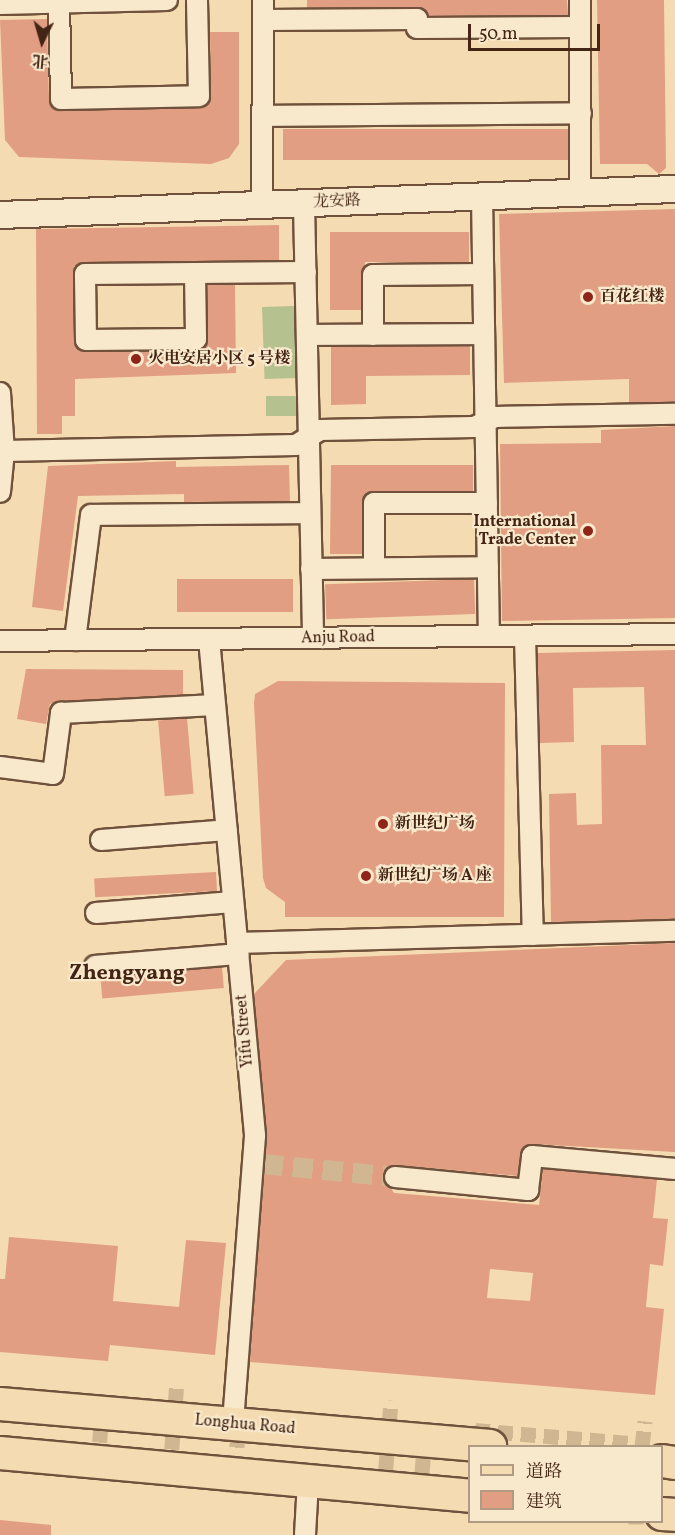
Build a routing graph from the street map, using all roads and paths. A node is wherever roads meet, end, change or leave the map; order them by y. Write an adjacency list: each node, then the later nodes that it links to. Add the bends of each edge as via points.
1 (167, 0): 5 (street)
2 (197, 0): 5 (street, via 199,96 62,99)
3 (263, 0): 7 (street)
4 (580, 0): 9 (street)
5 (60, 2): 6 (street)
6 (0, 4)
7 (263, 20): 8 (street, via 417,20 417,28); 10 (street)
8 (577, 27)
9 (580, 113): 10 (street); 12 (street)
10 (263, 116): 15 (street)
11 (675, 189): 12 (street, 龙安路)
12 (580, 193): 13 (street, 龙安路)
13 (482, 196): 14 (street, 龙安路); 19 (street)
14 (304, 204): 15 (street, 龙安路); 17 (street)
15 (262, 205): 16 (street, 龙安路)
16 (0, 215)
17 (306, 272): 18 (street); 21 (street)
18 (195, 273): 18 (street, via 85,274 86,340 196,339)
19 (483, 274): 20 (street); 22 (street, via 373,275)
20 (484, 334): 22 (street); 25 (street)
21 (307, 335): 22 (street); 26 (street)
22 (373, 335)
23 (0, 393): 27 (street)
24 (675, 414): 25 (street)
25 (486, 421): 26 (street, via 474,427 320,430); 29 (street)
26 (309, 437): 27 (street, via 296,445); 30 (street)
27 (4, 452): 28 (street)
28 (0, 487)
29 (487, 503): 31 (street); 32 (street, via 374,503)
30 (310, 513): 33 (street); 39 (street, via 91,515)
31 (488, 567): 32 (street); 35 (street)
32 (374, 568): 33 (street)
33 (311, 569): 37 (street)
34 (675, 634): 36 (street, Anju Road)
35 (489, 636): 36 (street, Anju Road); 37 (street, Anju Road)
36 (525, 636): 48 (street)
37 (312, 638): 38 (street, Anju Road)
38 (209, 639): 39 (street, Anju Road); 41 (street, Yifu Street)
39 (75, 640): 40 (street, Anju Road)
40 (0, 641)
41 (215, 705): 42 (street, via 61,713 53,774); 43 (street, Yifu Street)
42 (0, 767)
43 (227, 830): 44 (street); 45 (street, Yifu Street)
44 (101, 840)
45 (234, 902): 46 (street); 49 (street, Yifu Street)
46 (96, 913)
47 (675, 931): 48 (street)
48 (533, 935): 49 (street)
49 (238, 949): 50 (street); 54 (street, Yifu Street, via 258,1163)
50 (95, 966)
51 (675, 1169): 52 (street, via 531,1156 528,1190)
52 (395, 1177)
53 (0, 1404): 54 (main road, Longhua Road)
54 (233, 1424): 55 (main road, Longhua Road)
55 (478, 1445)
56 (0, 1453): 57 (main road)
57 (309, 1481): 58 (main road); 59 (street)
58 (468, 1496)
59 (305, 1535)

